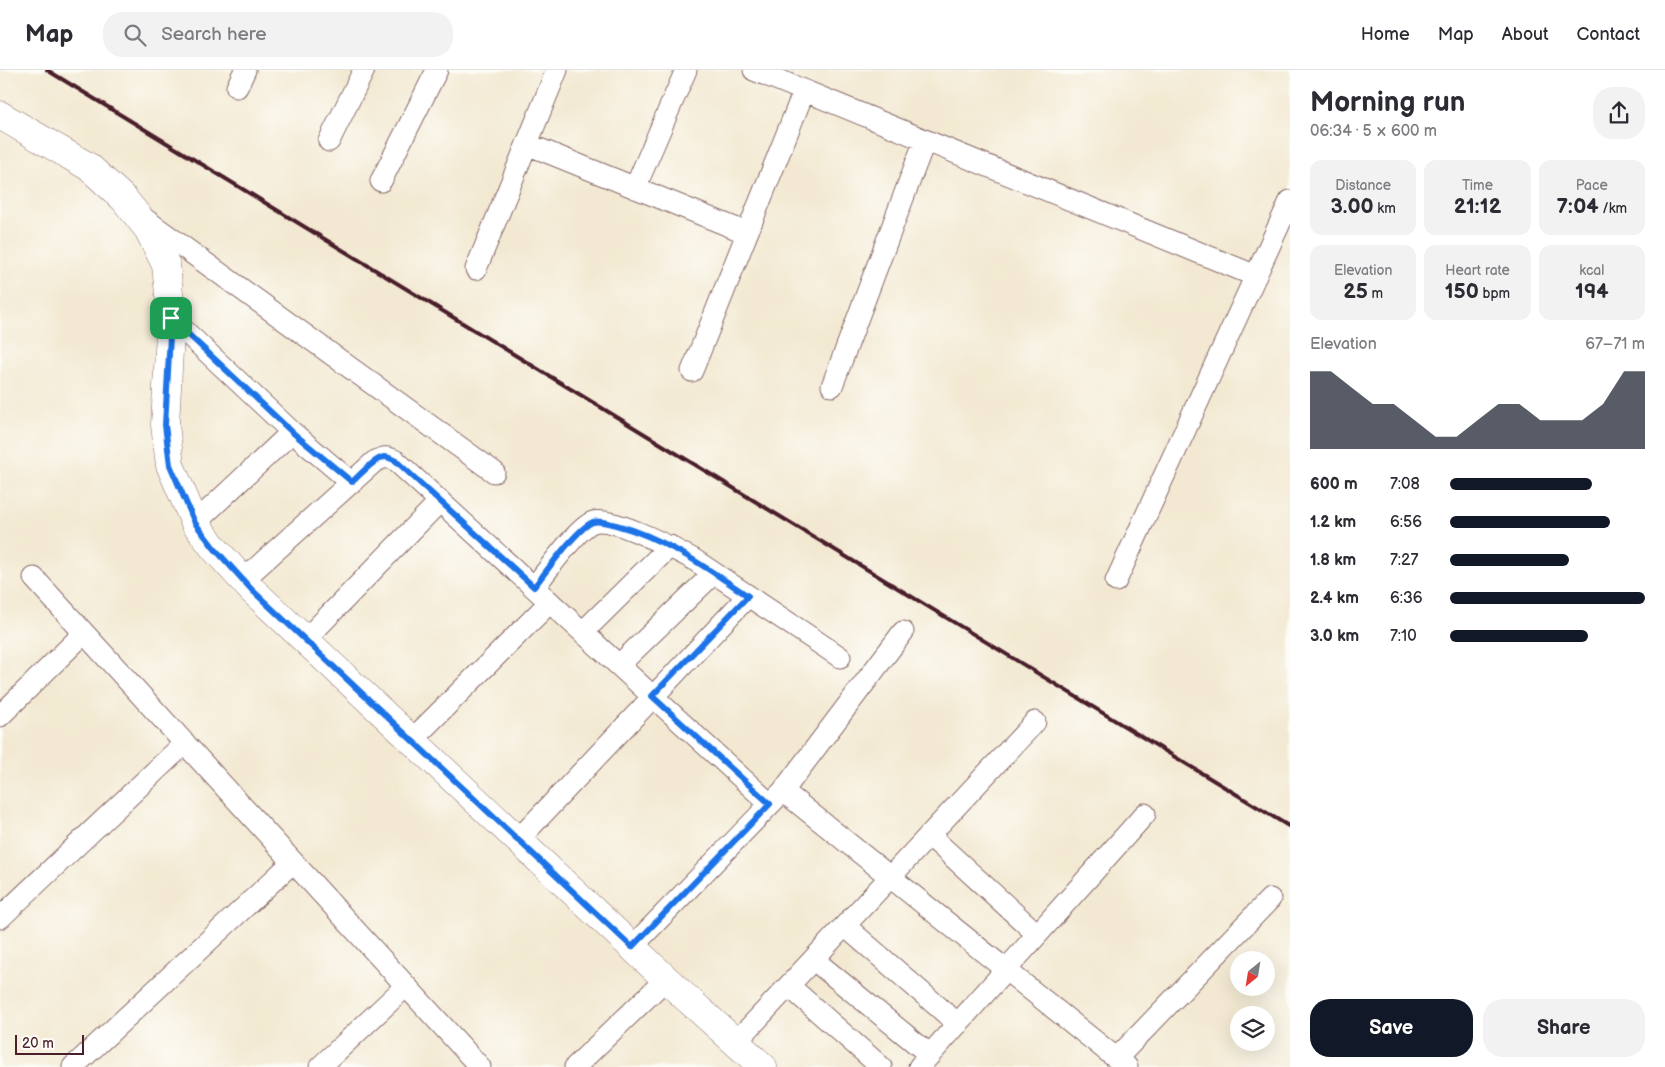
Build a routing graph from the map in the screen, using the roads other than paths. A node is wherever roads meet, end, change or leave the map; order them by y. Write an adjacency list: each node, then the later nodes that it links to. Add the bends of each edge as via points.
1 (364, 70): 9 (street)
2 (437, 70): 11 (street)
3 (557, 70): 10 (street)
4 (686, 70): 12 (street)
5 (754, 70): 6 (street)
6 (804, 91): 8 (street); 15 (street)
7 (0, 115): 14 (main road, via 89,166)
8 (925, 140): 17 (street); 20 (street)
9 (329, 141)
10 (527, 144): 12 (street); 16 (street)
11 (381, 182)
12 (635, 188): 15 (street)
13 (1290, 201): 17 (street)
14 (134, 211): 18 (main road, via 148,229 166,265); 22 (street)
15 (746, 233): 19 (street)
16 (476, 270)
17 (1256, 276): 30 (street)
18 (171, 318): 21 (street); 25 (main road, via 165,425 170,465)
19 (692, 371)
20 (832, 386)
21 (292, 432): 23 (street); 25 (street)
22 (494, 472)
23 (352, 482): 24 (street, via 374,462 389,457); 29 (street)
24 (440, 501): 31 (street); 37 (street)
25 (195, 523): 29 (main road)
26 (670, 546): 27 (street); 31 (street, via 628,528 593,522 579,532); 34 (street)
27 (714, 573): 32 (street); 39 (street)
28 (34, 578): 36 (street)
29 (243, 580): 37 (main road)
30 (1116, 581)
31 (534, 587): 33 (street)
32 (748, 596): 38 (street); 40 (street)
33 (550, 602): 34 (street); 43 (street)
34 (583, 632): 39 (street)
35 (903, 632): 45 (street)
36 (84, 633): 41 (street); 44 (street)
37 (305, 640): 43 (main road)
38 (840, 656)
39 (619, 665): 40 (street)
40 (652, 696): 45 (street); 48 (street)
41 (0, 716)
42 (1035, 722): 47 (street)
43 (412, 740): 48 (main road)
44 (185, 743): 49 (street); 52 (street)
45 (776, 798): 50 (street); 55 (street)
46 (1145, 814): 54 (street)
47 (929, 835): 50 (street); 54 (street)
48 (518, 840): 55 (main road)
49 (292, 862): 59 (street); 65 (street)
50 (889, 877): 53 (street); 57 (street)
51 (1270, 899): 64 (street)
52 (0, 918)
53 (845, 926): 56 (street); 61 (street)
54 (1038, 934): 57 (street)
55 (632, 947): 58 (main road)
56 (814, 960): 60 (street); 63 (street)
57 (1006, 970): 61 (street); 64 (street)
58 (666, 979): 62 (main road); 68 (street)
59 (406, 986): 66 (street); 67 (street)
60 (789, 986): 62 (street); 70 (street)
61 (958, 1024): 63 (street)
62 (736, 1042): 69 (main road)
63 (924, 1061)
64 (1122, 1062)
65 (73, 1067)
66 (320, 1067)
67 (480, 1067)
68 (575, 1067)
69 (763, 1067)
70 (881, 1067)

